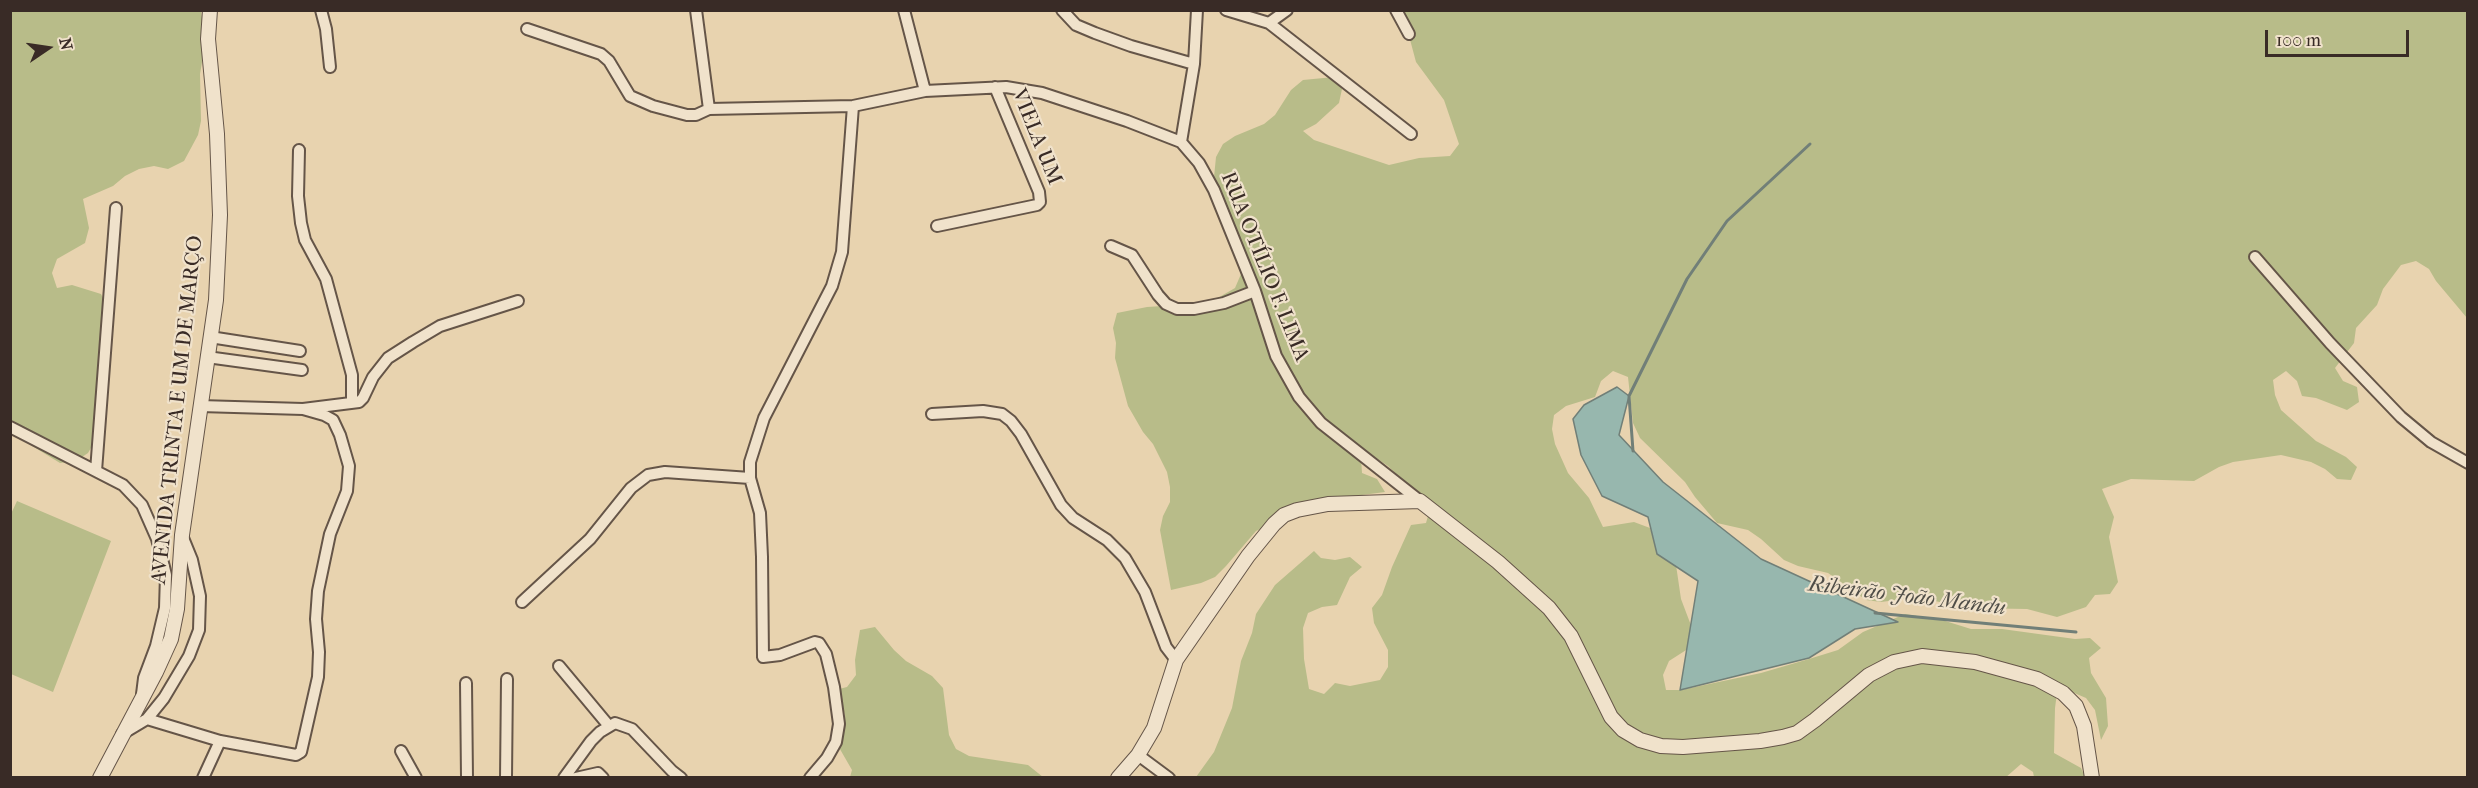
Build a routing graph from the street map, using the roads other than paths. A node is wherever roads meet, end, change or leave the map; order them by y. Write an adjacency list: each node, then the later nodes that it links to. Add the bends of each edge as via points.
1 (210, 10): 28 (street, AVENIDA TRINTA E UM DE MARÇO, via 208,39 220,214)
2 (321, 10): 14 (street)
3 (696, 10): 18 (street)
4 (904, 10): 16 (street)
5 (1062, 10): 13 (street, via 1076,25 1095,33)
6 (1197, 10): 13 (street)
7 (1226, 10): 10 (street)
8 (1287, 10): 10 (street)
9 (1396, 10): 12 (street)
10 (1269, 22): 19 (street)
11 (527, 29): 18 (street, via 601,54 633,98 687,115)
12 (1409, 34)
13 (1194, 64): 20 (street)
14 (330, 68)
15 (994, 87): 16 (street); 20 (street, via 1042,93); 23 (street, VIELA UM, via 1035,181 1040,202)
16 (925, 91): 17 (street)
17 (853, 106): 18 (street); 39 (street, via 842,252 832,286 764,418 750,462)
18 (709, 109)
19 (1411, 134)
20 (1181, 142): 26 (street, RUA OTÍLIO F. LIMA, via 1214,190)
21 (299, 150): 32 (street, via 301,223 326,279 351,375)
22 (116, 208): 38 (street)
23 (937, 226)
24 (1111, 246): 26 (street, via 1132,255 1158,295 1177,309 1224,303)
25 (2255, 257): 37 (street, via 2401,417 2431,442)
26 (1255, 291): 40 (street, RUA OTÍLIO F. LIMA, via 1276,356 1299,397 1321,423)
27 (518, 300): 32 (street, via 440,326 413,342 388,358 363,398)
28 (210, 337): 29 (street); 30 (street, AVENIDA TRINTA E UM DE MARÇO)
29 (300, 351)
30 (207, 357): 31 (street); 33 (street, AVENIDA TRINTA E UM DE MARÇO)
31 (302, 370)
32 (352, 403): 34 (street)
33 (200, 406): 34 (street); 41 (street, AVENIDA TRINTA E UM DE MARÇO)
34 (303, 409): 51 (street, via 333,420 349,472 347,492 330,534 318,591 318,677 303,745 296,755)
35 (932, 414): 43 (street, via 983,411 1002,414 1011,421 1061,505 1125,558 1145,592 1166,647)
36 (10, 427): 38 (street, AVENIDA TRINTA E UM DE MARÇO)
37 (2468, 463)
38 (96, 471): 47 (street, AVENIDA TRINTA E UM DE MARÇO, via 123,485 142,505 157,538 166,575 165,608)
39 (750, 478): 42 (street, via 665,472 648,475 631,488 590,539); 63 (street, via 759,513 763,657 819,643 826,654 834,687 839,724 836,742)
40 (1420, 501): 43 (street, via 1328,504 1284,515 1248,556); 66 (street, via 1549,608 1571,636 1611,717 1640,740 1683,747 1784,737 1815,720 1869,675 1894,662 1922,656 1975,662 2037,679 2063,693 2076,706 2084,726)
41 (182, 535): 47 (street, AVENIDA TRINTA E UM DE MARÇO, via 171,639); 48 (street, via 200,596 199,630 189,656)
42 (522, 602)
43 (1176, 660): 53 (street, via 1155,728)
44 (559, 666): 49 (street)
45 (507, 679): 58 (street)
46 (466, 683): 57 (street)
47 (141, 699): 50 (street, AVENIDA TRINTA E UM DE MARÇO)
48 (147, 719): 50 (street); 51 (street)
49 (609, 726): 59 (street, via 591,741); 62 (street, via 621,724 632,729)
50 (122, 735): 54 (street, AVENIDA TRINTA E UM DE MARÇO)
51 (220, 741): 55 (street)
52 (400, 751): 56 (street)
53 (1138, 755): 64 (street); 65 (street)
54 (100, 777)
55 (203, 777)
56 (416, 777)
57 (467, 777)
58 (506, 777)
59 (564, 777)
60 (576, 777): 61 (street, via 598,773)
61 (603, 777)
62 (681, 777)
63 (810, 777)
64 (1118, 777)
65 (1169, 777)
66 (2092, 777)

